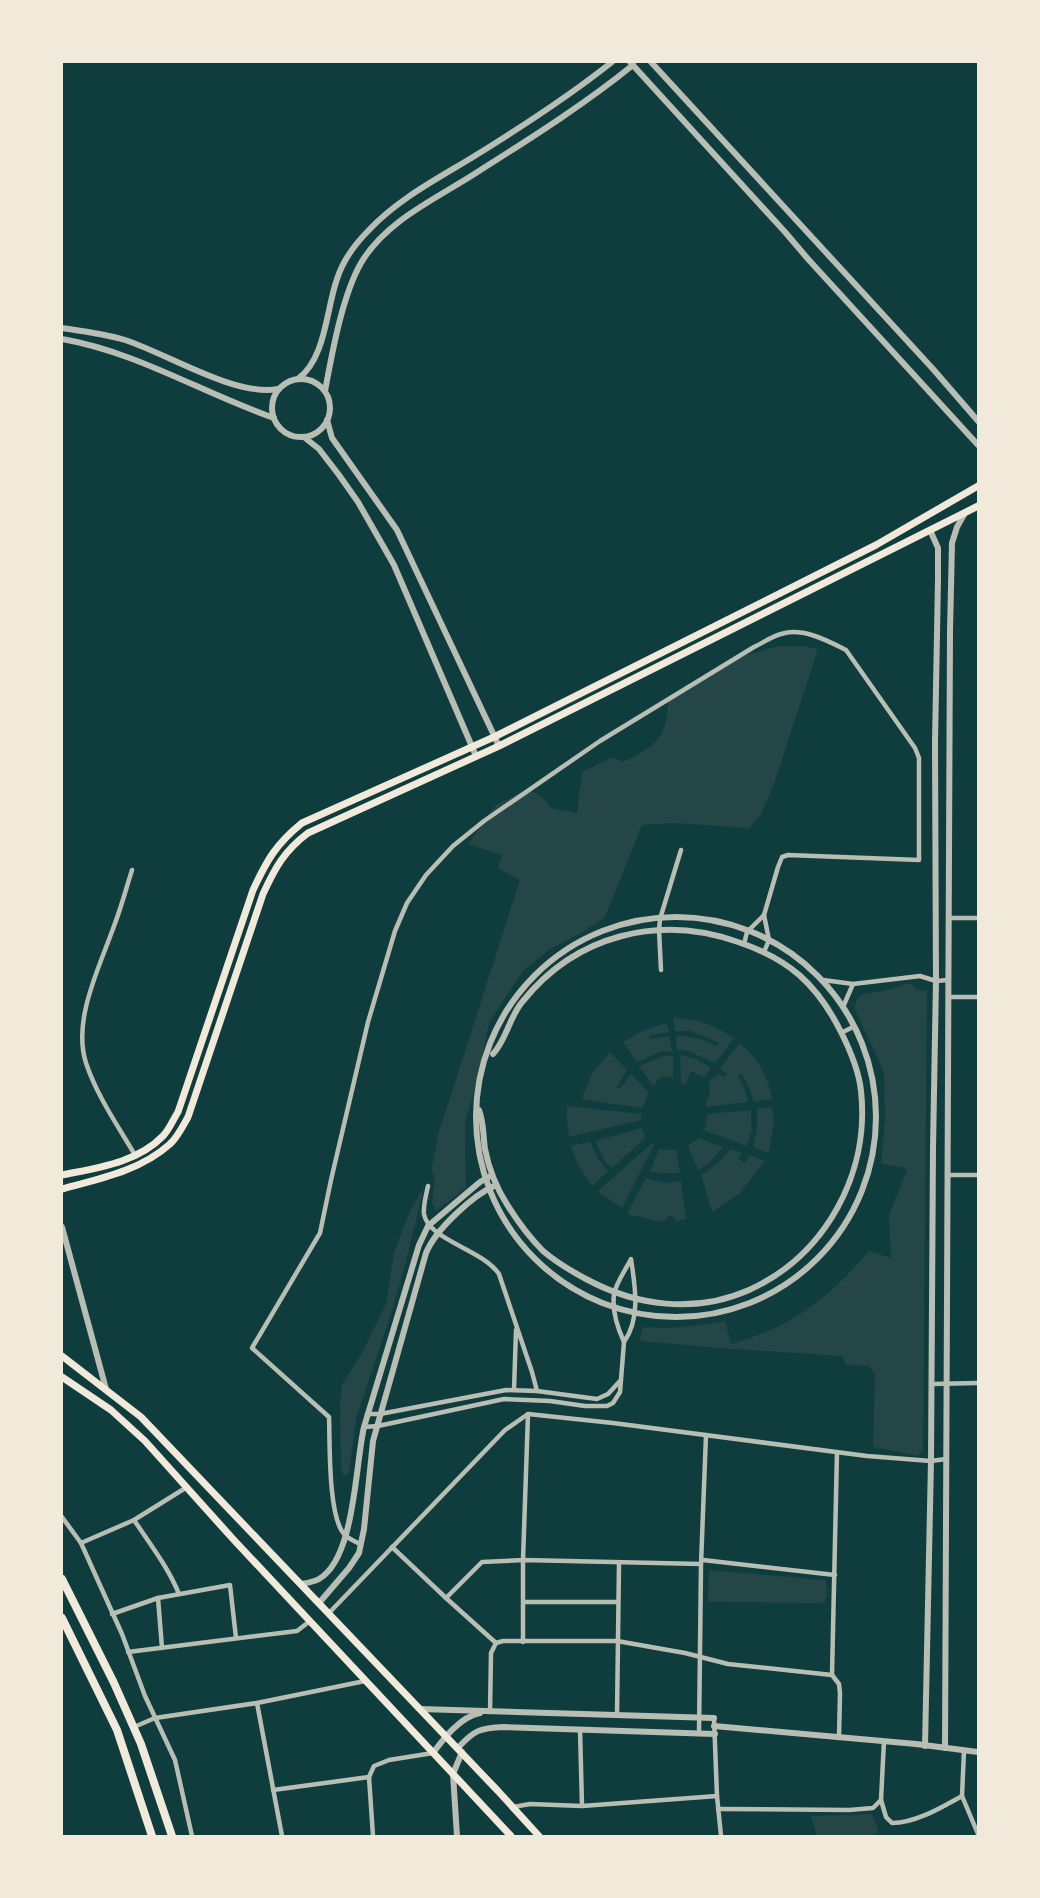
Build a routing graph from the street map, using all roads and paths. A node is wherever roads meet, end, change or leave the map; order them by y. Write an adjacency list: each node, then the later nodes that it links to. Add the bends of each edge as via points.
1 (612, 62): 6 (street, via 524,124 412,194 370,228 342,266 316,357)
2 (651, 62): 11 (street)
3 (632, 63): 8 (street, via 559,119 422,206 379,239 352,282); 13 (street)
4 (62, 328): 7 (street, via 124,340 252,390)
5 (62, 339): 9 (street, via 129,357)
6 (298, 379): 7 (street); 8 (street, via 313,381)
7 (278, 390): 9 (street, via 272,403)
8 (325, 391): 10 (street, via 330,405)
9 (273, 418): 12 (street, via 289,434)
10 (327, 420): 12 (street, via 318,432); 18 (street, via 332,438 397,530)
11 (978, 421)
12 (304, 437): 20 (street, via 319,449 358,502 394,565)
13 (978, 445)
14 (978, 486): 18 (main road, via 876,545)
15 (978, 507): 16 (main road)
16 (965, 513): 17 (main road); 25 (street, via 952,543)
17 (930, 530): 19 (main road); 36 (street, via 938,548)
18 (494, 737): 19 (street); 20 (main road)
19 (499, 746): 21 (main road)
20 (472, 747): 21 (street); 45 (main road, via 303,823 285,837 267,860 253,890 178,1112 164,1136)
21 (476, 756): 53 (main road, via 308,833 293,844 276,866 263,894 188,1117 172,1143 145,1163)
22 (681, 850): 27 (street)
23 (132, 870): 45 (street, via 83,1019 83,1045 96,1087)
24 (764, 915): 29 (street); 30 (street); 85 (street, via 782,857 919,860 919,758 915,748 846,650 808,634 780,634 754,647 600,741 484,820 453,846 407,903 371,1011 320,1233 252,1348 329,1417 334,1506)
25 (949, 918): 26 (street); 35 (street)
26 (978, 918)
27 (660, 919): 28 (street); 29 (street, via 697,920); 43 (street, via 602,933 552,959 525,984 509,1006 495,1037)
28 (659, 930): 31 (street, via 690,930); 33 (street); 43 (street, via 596,945 546,976 520,1004 501,1046)
29 (747, 932): 30 (street); 31 (street)
30 (769, 940): 32 (street); 34 (street)
31 (744, 944): 32 (street)
32 (764, 952): 42 (street, via 808,982)
33 (661, 970)
34 (823, 980): 37 (street); 40 (street)
35 (948, 980): 36 (street); 38 (street)
36 (936, 981): 37 (street, via 920,976); 68 (street)
37 (853, 984): 40 (street)
38 (948, 997): 39 (street); 48 (street)
39 (978, 997)
40 (843, 1006): 41 (street)
41 (853, 1027): 42 (street); 61 (street, via 871,1080 875,1130 865,1179 844,1225 830,1244 793,1280 748,1304 685,1316)
42 (841, 1033): 59 (street, via 859,1080 861,1138 850,1185 822,1230 792,1262 749,1290 724,1299 686,1304)
43 (492, 1055): 44 (street)
44 (479, 1110): 47 (street); 50 (street, via 472,1133)
45 (135, 1155): 46 (main road)
46 (62, 1175)
47 (492, 1175): 50 (street); 51 (street)
48 (947, 1175): 49 (street); 69 (street)
49 (978, 1175)
50 (480, 1182): 54 (street); 55 (street)
51 (496, 1185): 54 (street); 58 (street, via 517,1219 545,1252 571,1271)
52 (428, 1186): 55 (street, via 424,1214)
53 (62, 1189)
54 (485, 1190): 57 (street); 60 (street, via 508,1228 534,1258 562,1279)
55 (428, 1226): 57 (street); 73 (street)
56 (62, 1227): 70 (street)
57 (438, 1234): 62 (street, via 478,1254 494,1267); 74 (street, via 426,1253)
58 (614, 1292): 59 (street); 59 (street, via 631,1259); 60 (street)
59 (636, 1299): 61 (street)
60 (614, 1306): 61 (street); 63 (street)
61 (634, 1312): 63 (street)
62 (516, 1328): 71 (street); 72 (street)
63 (624, 1342): 66 (street)
64 (62, 1356): 70 (main road)
65 (62, 1377): 82 (main road, via 111,1410)
66 (620, 1381): 72 (street, via 597,1399); 76 (street, via 618,1396 607,1406 504,1399)
67 (978, 1383): 69 (street)
68 (931, 1384): 69 (street); 81 (street)
69 (946, 1384): 80 (street)
70 (106, 1389): 94 (main road, via 141,1417)
71 (514, 1390): 72 (street); 74 (street)
72 (537, 1391)
73 (367, 1414): 74 (street); 77 (street)
74 (380, 1414): 76 (street)
75 (528, 1414): 78 (street); 88 (street, via 505,1430); 89 (street)
76 (378, 1426): 77 (street); 87 (street)
77 (364, 1427): 85 (street)
78 (706, 1435): 79 (street); 90 (street)
79 (837, 1452): 81 (street); 92 (street)
80 (946, 1459): 81 (street); 130 (street)
81 (931, 1461): 129 (street)
82 (187, 1487): 84 (street); 104 (main road)
83 (62, 1517): 86 (street)
84 (134, 1520): 86 (street); 95 (street)
85 (346, 1536): 87 (street); 94 (street, via 336,1563 318,1580)
86 (81, 1543): 102 (street)
87 (360, 1544): 100 (street, via 349,1568)
88 (392, 1547): 97 (street); 101 (street)
89 (523, 1560): 91 (street); 97 (street, via 482,1562); 98 (street)
90 (702, 1562): 91 (street); 92 (street); 111 (street)
91 (619, 1563): 99 (street)
92 (836, 1575): 112 (street)
93 (62, 1580): 122 (highway)
94 (301, 1584): 100 (main road)
95 (179, 1594): 96 (street); 105 (street, via 230,1585)
96 (158, 1598): 102 (street); 109 (street)
97 (446, 1598): 108 (street)
98 (523, 1602): 99 (street); 107 (street)
99 (617, 1602): 106 (street)
100 (319, 1603): 101 (main road)
101 (329, 1613): 115 (main road)
102 (112, 1614): 110 (street)
103 (62, 1618): 145 (highway, via 117,1730)
104 (310, 1621): 105 (street, via 297,1631); 113 (main road)
105 (236, 1638): 109 (street)
106 (617, 1641): 107 (street); 111 (street); 117 (street)
107 (523, 1642): 108 (street)
108 (496, 1643): 116 (street, via 491,1653)
109 (162, 1648): 110 (street)
110 (128, 1652): 118 (street)
111 (701, 1657): 112 (street, via 728,1664); 119 (street)
112 (832, 1675): 127 (street, via 840,1693)
113 (365, 1680): 114 (street); 134 (main road)
114 (257, 1703): 118 (street); 137 (street)
115 (420, 1709): 116 (street); 126 (main road)
116 (490, 1712): 117 (street); 126 (street, via 473,1714)
117 (617, 1715): 119 (street)
118 (155, 1718): 122 (street); 147 (street, via 175,1760)
119 (700, 1718): 120 (street); 124 (street)
120 (714, 1718): 121 (street)
121 (714, 1726): 125 (street); 127 (street)
122 (134, 1727): 146 (highway)
123 (580, 1729): 124 (street); 131 (street, via 481,1728 469,1735); 141 (street)
124 (699, 1734): 125 (street)
125 (715, 1734): 138 (street)
126 (446, 1736): 131 (main road); 134 (street)
127 (839, 1738): 128 (street)
128 (884, 1742): 129 (street); 140 (street)
129 (925, 1746): 130 (street)
130 (945, 1748): 132 (street)
131 (460, 1750): 135 (street); 142 (main road)
132 (964, 1751): 133 (street); 139 (street)
133 (978, 1752)
134 (433, 1753): 135 (main road); 136 (street, via 389,1760 374,1766)
135 (453, 1774): 150 (street); 151 (main road)
136 (369, 1777): 137 (street); 149 (street)
137 (273, 1790): 148 (street)
138 (717, 1796): 141 (street); 143 (street)
139 (962, 1796): 140 (street, via 899,1823 886,1817); 144 (street)
140 (882, 1800): 143 (street, via 873,1808 849,1810)
141 (582, 1806): 142 (street)
142 (513, 1807): 152 (main road)
143 (718, 1809): 153 (street)
144 (978, 1833)
145 (152, 1836)
146 (172, 1836)
147 (192, 1836)
148 (282, 1836)
149 (373, 1836)
150 (457, 1836)
151 (511, 1836)
152 (539, 1836)
153 (721, 1836)

